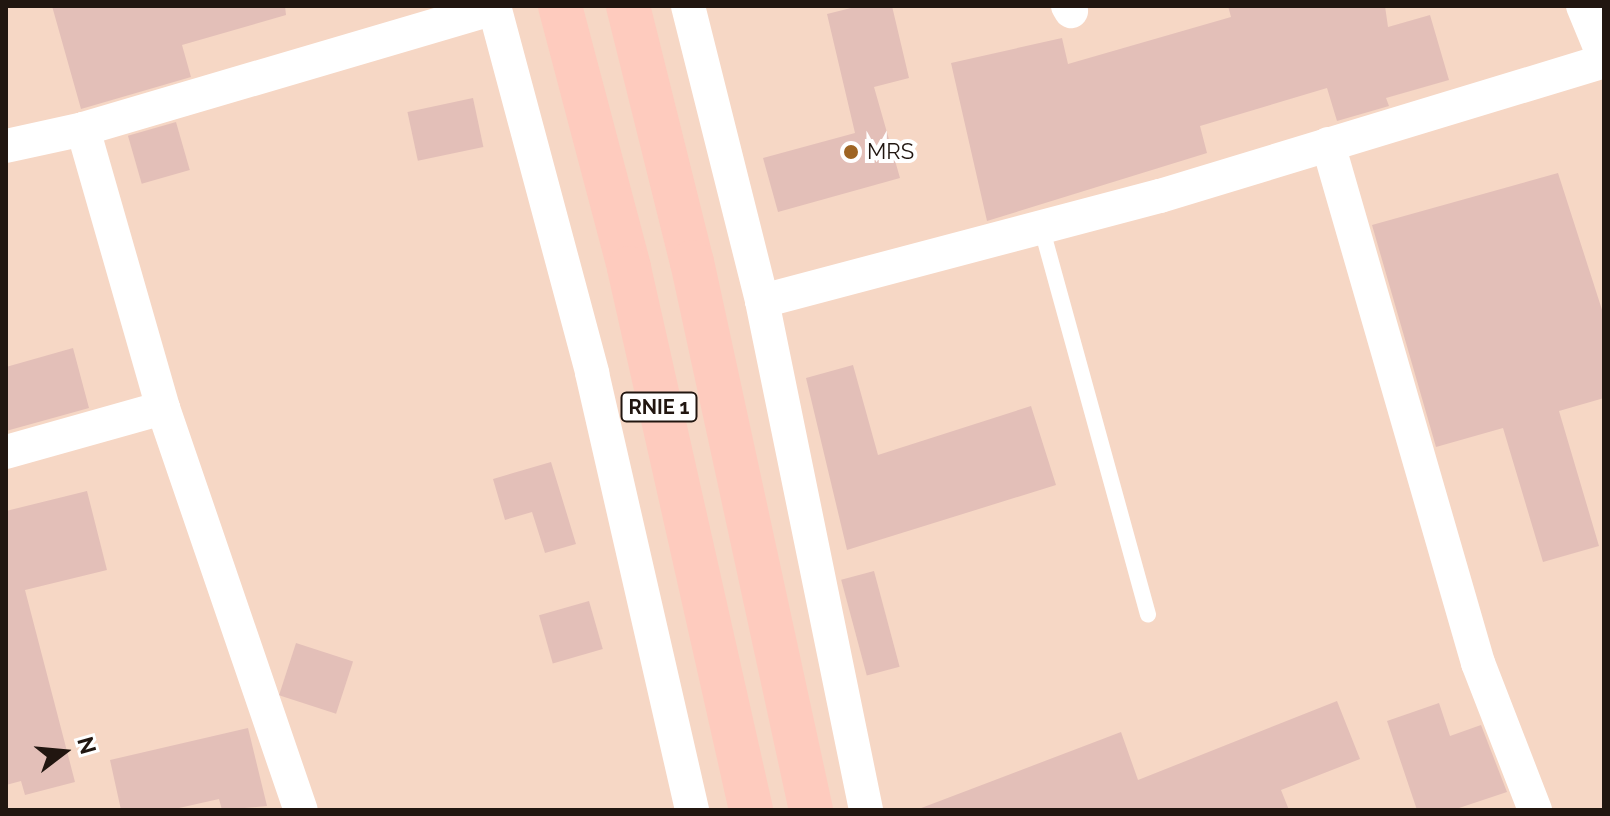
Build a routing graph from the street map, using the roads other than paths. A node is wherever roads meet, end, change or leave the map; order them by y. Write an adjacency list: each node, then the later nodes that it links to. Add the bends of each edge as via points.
1 (560, 6): 17 (highway, RNIE 1, via 629,268)
2 (628, 6): 18 (highway, RNIE 1, via 692,262)
3 (688, 6): 11 (street)
4 (1583, 6): 6 (street)
5 (494, 7): 7 (street); 16 (street, via 592,373)
6 (1604, 59): 8 (street)
7 (83, 129): 9 (street); 12 (street)
8 (1328, 144): 10 (street); 20 (street, via 1478,663)
9 (6, 146)
10 (1041, 226): 11 (street); 14 (lane)
11 (762, 301): 19 (street)
12 (163, 408): 13 (street); 15 (street)
13 (6, 452)
14 (1148, 615)
15 (301, 810)
16 (692, 810)
17 (751, 810)
18 (811, 810)
19 (866, 810)
20 (1535, 810)

